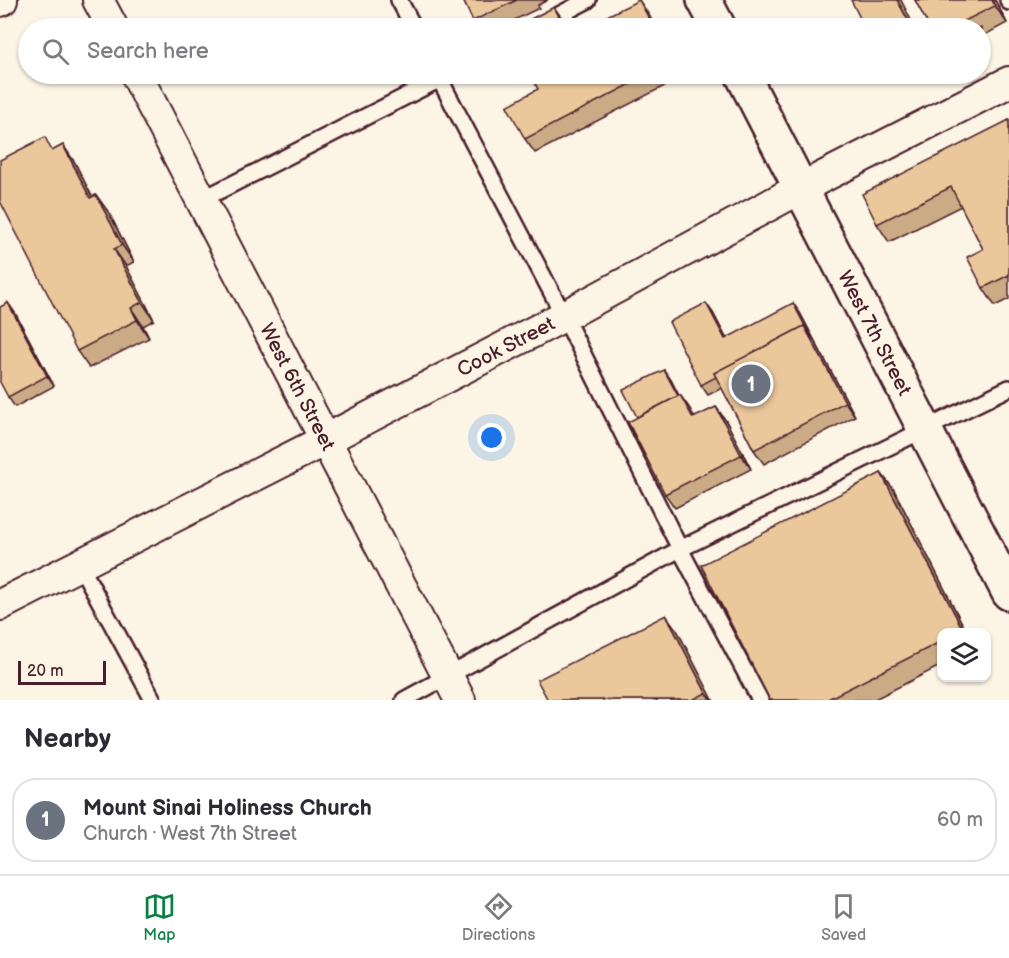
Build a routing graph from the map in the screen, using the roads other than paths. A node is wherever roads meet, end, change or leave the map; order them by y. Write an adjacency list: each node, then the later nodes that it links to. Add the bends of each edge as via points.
1 (98, 0): 5 (street)
2 (399, 0): 6 (lane)
3 (588, 0): 7 (lane)
4 (705, 0): 8 (main road)
5 (108, 18)
6 (409, 18)
7 (553, 18)
8 (714, 18)
9 (1009, 82): 14 (street, Cook Street)
10 (141, 84): 15 (street, West 6th Street)
11 (425, 84): 15 (lane)
12 (447, 84): 16 (lane)
13 (747, 84): 14 (main road, West 7th Street)
14 (801, 188): 16 (street, Cook Street); 18 (main road, West 7th Street)
15 (201, 200): 19 (street, West 6th Street)
16 (564, 316): 19 (street, Cook Street); 20 (lane)
17 (1009, 388): 18 (lane)
18 (924, 431): 20 (lane); 22 (main road, West 7th Street)
19 (324, 440): 21 (street, Cook Street); 24 (street, West 6th Street)
20 (680, 549): 24 (lane); 27 (lane)
21 (80, 566): 23 (street, Cook Street); 25 (lane)
22 (1009, 593)
23 (0, 605)
24 (454, 688): 26 (lane)
25 (153, 700)
26 (404, 700)
27 (760, 700)

